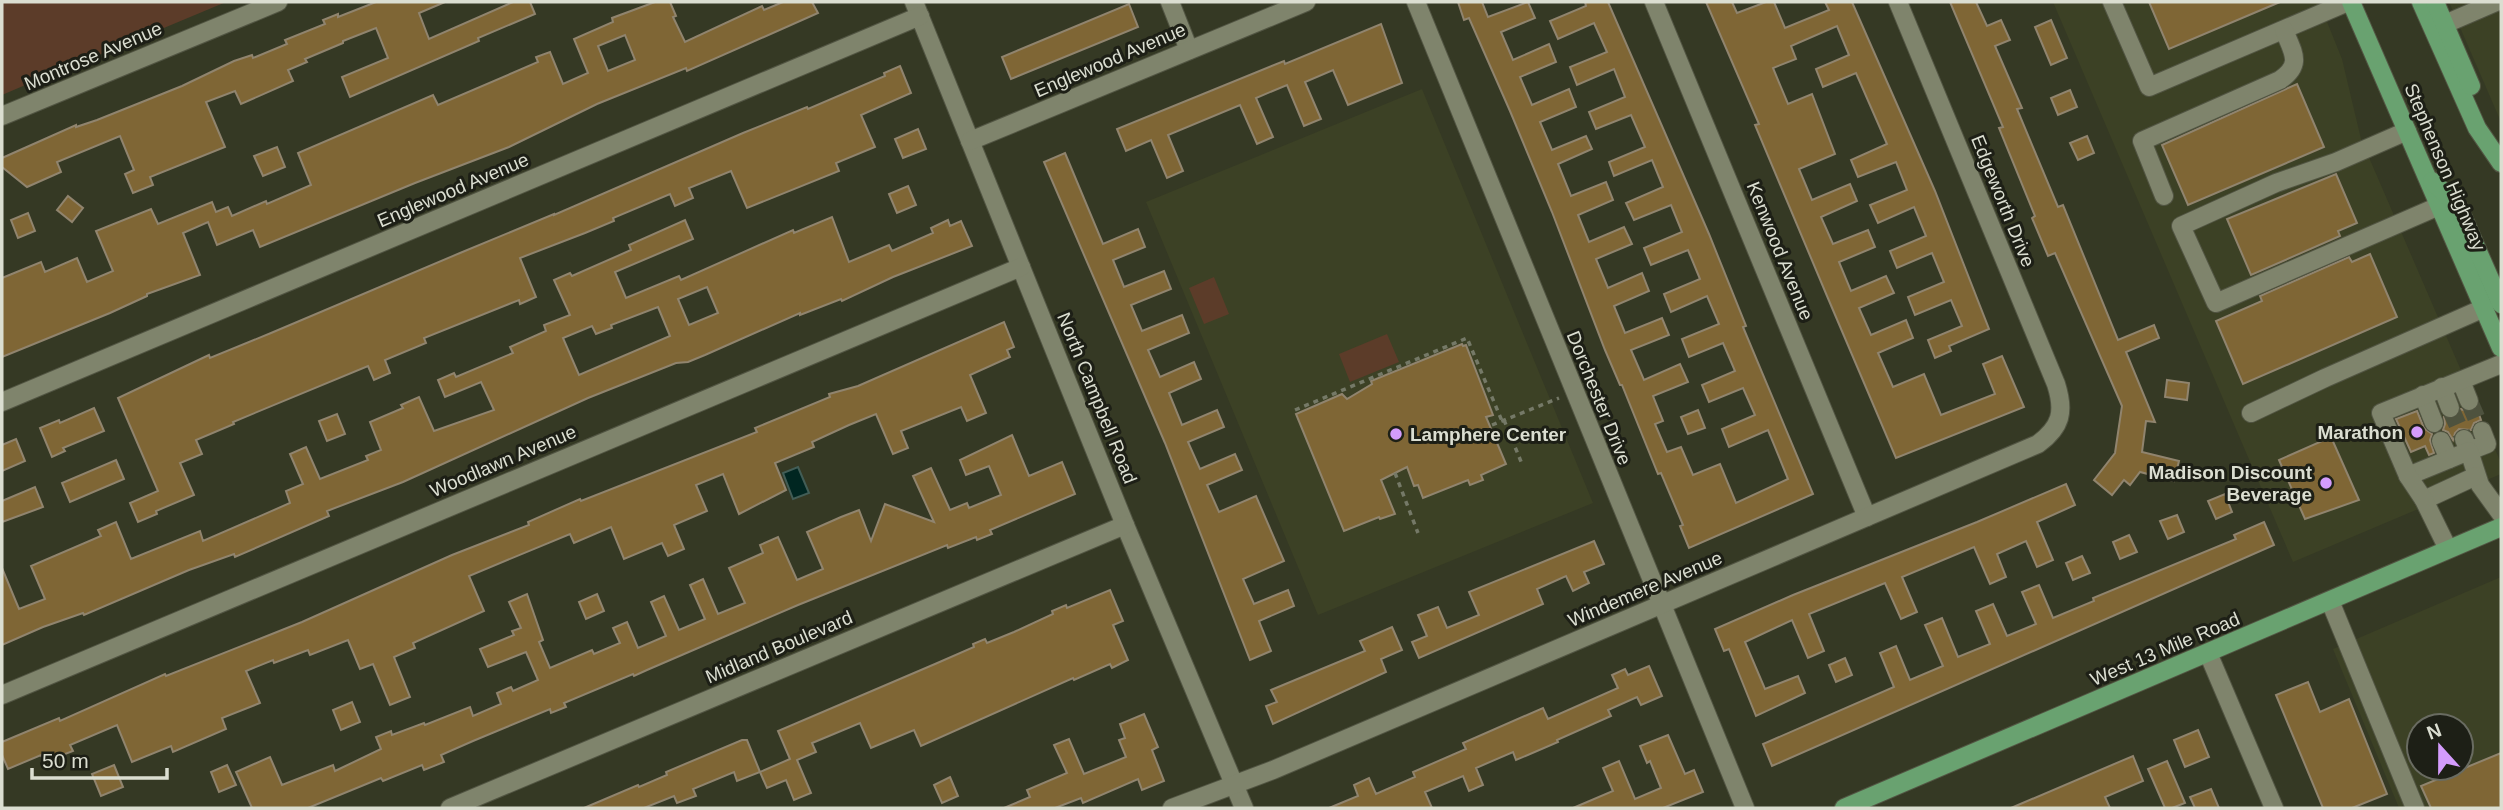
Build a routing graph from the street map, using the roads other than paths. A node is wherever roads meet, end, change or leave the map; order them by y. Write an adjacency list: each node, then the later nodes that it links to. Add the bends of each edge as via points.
1 (278, 2): 16 (street, Montrose Avenue)
2 (1170, 2): 15 (street)
3 (1306, 2): 15 (street, Englewood Avenue)
4 (1416, 2): 50 (street, Dorchester Drive)
5 (1654, 2): 45 (street, Kenwood Avenue)
6 (1898, 2): 35 (street, Edgeworth Drive, via 2056,384)
7 (2112, 2): 14 (street, via 2148,87)
8 (2349, 2): 14 (street); 17 (main road, Stephenson Highway)
9 (2421, 2): 20 (main road, via 2477,128)
10 (2435, 2): 13 (main road)
11 (2496, 2): 13 (street)
12 (917, 9): 18 (street, North Campbell Road); 32 (street, Englewood Avenue)
13 (2445, 24): 19 (main road)
14 (2284, 30): 22 (street, via 2295,64 2292,72 2142,141)
15 (1189, 50): 18 (street, Englewood Avenue)
16 (2, 116)
17 (2407, 131): 21 (main road, Stephenson Highway); 23 (street, via 2181,226 2216,303)
18 (970, 141): 24 (street, North Campbell Road)
19 (2501, 156)
20 (2501, 163)
21 (2427, 176): 23 (main road, Stephenson Highway); 25 (main road, via 2458,206)
22 (2164, 196)
23 (2440, 206): 25 (main road, Stephenson Highway)
24 (1021, 267): 46 (street, North Campbell Road); 52 (street, Woodlawn Avenue)
25 (2493, 306): 26 (main road, Stephenson Highway); 34 (street)
26 (2501, 348)
27 (2501, 364): 28 (street)
28 (2461, 381): 29 (street); 31 (street)
29 (2442, 387): 30 (street); 33 (street)
30 (2423, 395): 36 (street); 41 (street, via 2381,413)
31 (2469, 401)
32 (2, 402)
33 (2451, 408)
34 (2251, 413)
35 (2060, 418): 45 (street, Windemere Avenue, via 2038,444)
36 (2434, 423)
37 (2482, 431): 39 (street, via 2487,444)
38 (2441, 441): 40 (street)
39 (2466, 445): 40 (street); 42 (street)
40 (2449, 459): 41 (street)
41 (2408, 476): 43 (street)
42 (2476, 476): 43 (street); 44 (street)
43 (2424, 500): 48 (street)
44 (2501, 514)
45 (1867, 517): 50 (street, Windemere Avenue)
46 (1125, 525): 53 (street, North Campbell Road); 54 (street, Midland Boulevard)
47 (2501, 527): 48 (main road, West 13 Mile Road)
48 (2448, 549): 49 (main road, West 13 Mile Road)
49 (2330, 601): 51 (main road, West 13 Mile Road); 60 (street)
50 (1661, 605): 53 (street, Windemere Avenue); 57 (street, Dorchester Drive)
51 (2208, 653): 58 (main road, West 13 Mile Road); 59 (street)
52 (2, 695)
53 (1234, 784): 55 (street, Windemere Avenue); 56 (street, North Campbell Road)
54 (450, 808)
55 (1172, 808)
56 (1244, 808)
57 (1745, 808)
58 (1844, 808)
59 (2274, 808)
60 (2415, 808)

